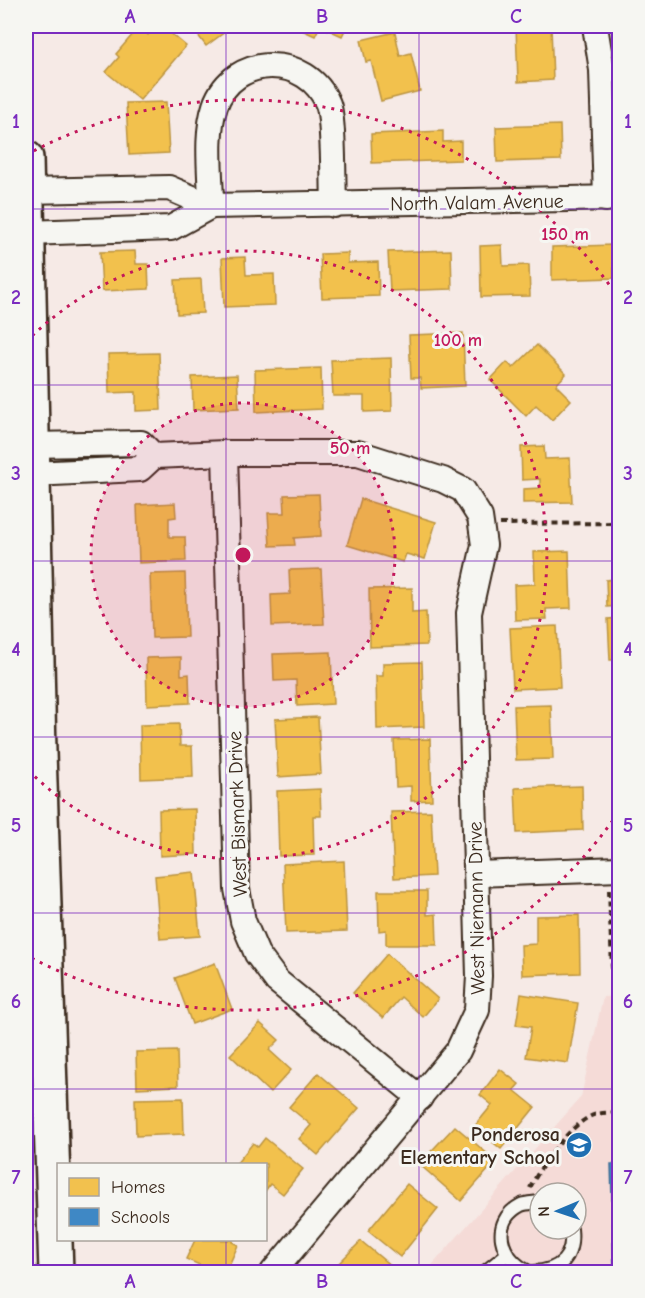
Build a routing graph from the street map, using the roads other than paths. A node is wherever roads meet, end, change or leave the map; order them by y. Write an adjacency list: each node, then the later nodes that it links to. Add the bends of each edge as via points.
1 (595, 26): 4 (street)
2 (26, 158): 3 (main road)
3 (26, 190): 6 (street, North Valam Avenue, via 169,188); 7 (main road)
4 (613, 199): 5 (street, North Valam Avenue)
5 (334, 205): 6 (street, North Valam Avenue); 6 (street, via 329,106 318,85 299,70 272,65 247,70 227,86 215,105 211,128)
6 (211, 206): 7 (street, North Valam Avenue, via 171,228)
7 (27, 233): 9 (main road)
8 (225, 453): 9 (street, via 154,456 140,469); 11 (street, West Niemann Drive, via 358,453 463,490 480,521 484,545 470,613); 13 (street, West Bismark Drive, via 237,889 243,921 257,954 277,981)
9 (32, 460): 10 (main road)
10 (33, 784): 17 (main road)
11 (477, 874): 12 (street); 13 (street, West Niemann Drive, via 477,1010 458,1051)
12 (614, 879)
13 (420, 1098): 18 (street, West Niemann Drive)
14 (528, 1204): 16 (lane, via 507,1218 501,1236)
15 (573, 1241): 20 (lane, via 564,1261 549,1272)
16 (506, 1255): 19 (lane); 20 (lane, via 516,1267)
17 (56, 1272)
18 (273, 1272)
19 (485, 1272)
20 (531, 1272)

